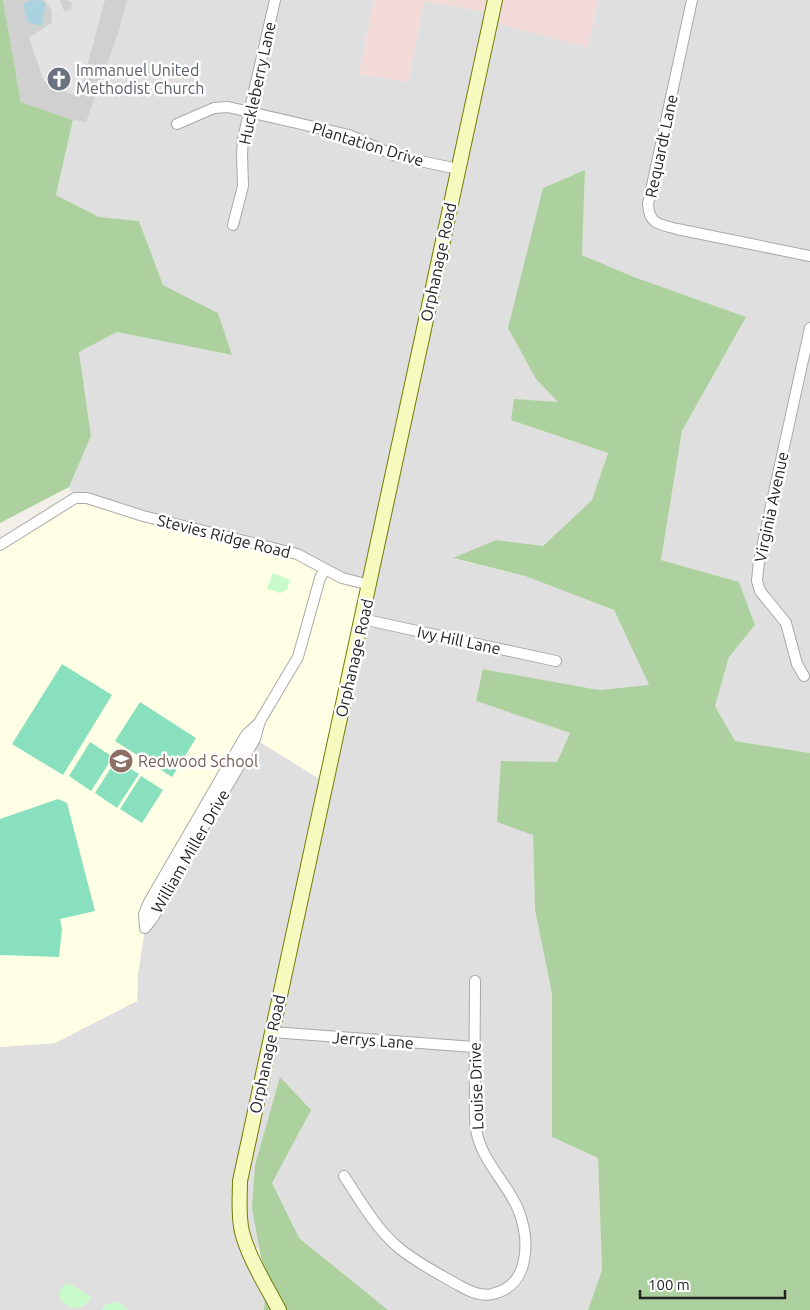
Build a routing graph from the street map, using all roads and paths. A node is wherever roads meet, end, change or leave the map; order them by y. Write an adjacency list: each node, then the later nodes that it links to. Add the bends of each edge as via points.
1 (275, 0): 4 (street, Huckleberry Lane)
2 (495, 0): 6 (main road, Orphanage Road)
3 (692, 0): 8 (street, Requardt Lane, via 648,204 650,217 656,223 677,229)
4 (250, 111): 5 (street, Plantation Drive, via 219,107); 6 (street, Plantation Drive, via 350,135 396,156); 7 (street, Huckleberry Lane, via 242,154 243,186)
5 (177, 124)
6 (458, 169): 12 (main road, Orphanage Road)
7 (233, 225)
8 (810, 256)
9 (810, 328): 15 (street, Virginia Avenue, via 756,581 760,591 786,623)
10 (0, 545): 11 (street, Stevies Ridge Road, via 75,498 87,498 143,516 297,554)
11 (325, 569): 12 (street, Stevies Ridge Road, via 342,578); 16 (street, William Miller Drive, via 298,658)
12 (370, 585): 13 (main road, Orphanage Road)
13 (362, 619): 14 (street, Ivy Hill Lane); 18 (main road, Orphanage Road)
14 (556, 661)
15 (804, 676)
16 (260, 721): 16 (street, William Miller Drive, via 246,735 149,902 144,914 145,928 255,739)
17 (475, 981): 19 (street, Louise Drive)
18 (272, 1032): 19 (street, Jerrys Lane); 21 (main road, Orphanage Road, via 240,1181 239,1207 248,1250)
19 (474, 1048): 20 (street, Louise Drive, via 478,1140 523,1224 523,1267 515,1282 502,1292 483,1295 420,1263 386,1235)
20 (344, 1176)
21 (279, 1310)

